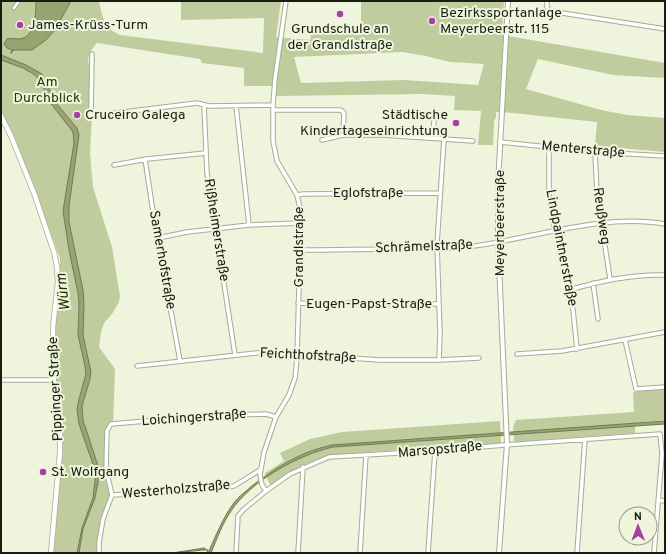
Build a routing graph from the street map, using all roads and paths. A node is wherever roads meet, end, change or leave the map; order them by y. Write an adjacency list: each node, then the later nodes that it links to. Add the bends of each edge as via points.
1 (286, 1): 9 (street, Grandlstraße)
2 (508, 1): 19 (street, Meyerbeerstraße)
3 (547, 1): 6 (street, via 549,11)
4 (18, 2): 5 (street)
5 (14, 8)
6 (665, 29)
7 (92, 54): 8 (street, via 91,116 197,103)
8 (204, 105): 10 (street); 22 (street, Rißheimerstraße)
9 (273, 105): 10 (street); 11 (street, Grandlstraße)
10 (236, 106): 31 (street)
11 (272, 110): 14 (street, via 341,110 344,113); 27 (street, Grandlstraße, via 273,141 277,161)
12 (435, 114): 15 (street)
13 (1, 116): 56 (main road, Pippinger Straße, via 34,193 58,268 53,328)
14 (343, 135): 15 (street); 17 (street)
15 (432, 138): 16 (street)
16 (444, 139): 18 (street); 26 (street)
17 (322, 140)
18 (473, 141)
19 (500, 142): 20 (street, Menterstraße); 35 (street, Meyerbeerstraße)
20 (549, 147): 21 (street, Menterstraße); 33 (street, Lindpaintnerstraße, via 549,196)
21 (595, 152): 23 (street, Menterstraße); 29 (street, Reußweg)
22 (206, 153): 24 (street); 32 (street, Rißheimerstraße)
23 (665, 156)
24 (145, 159): 25 (street); 34 (street, Samerhofstraße)
25 (114, 165)
26 (439, 193): 27 (street, Eglofstraße); 36 (street)
27 (297, 195): 28 (street, Grandlstraße)
28 (301, 223): 31 (street); 37 (street, Grandlstraße)
29 (601, 223): 30 (street, Schrämelstraße, via 639,221); 33 (street, Schrämelstraße); 39 (street, Reußweg)
30 (665, 224)
31 (249, 225): 32 (street)
32 (215, 229): 34 (street); 50 (street, Rißheimerstraße)
33 (555, 231): 35 (street, Schrämelstraße); 41 (street, Lindpaintnerstraße)
34 (158, 238): 53 (street, Samerhofstraße)
35 (498, 242): 36 (street, Schrämelstraße, via 461,248); 60 (street, Meyerbeerstraße)
36 (437, 248): 37 (street, Schrämelstraße); 43 (street)
37 (300, 250): 42 (street, Grandlstraße)
38 (665, 275): 39 (street, via 636,275)
39 (610, 279): 40 (street)
40 (593, 284): 41 (street); 44 (street)
41 (569, 290): 47 (street, Lindpaintnerstraße)
42 (298, 303): 43 (street, Eugen-Papst-Straße); 48 (street, Grandlstraße)
43 (439, 304): 52 (street)
44 (598, 319)
45 (665, 332): 46 (street)
46 (625, 340): 47 (street); 57 (street, via 636,389)
47 (577, 349): 49 (street)
48 (297, 354): 50 (street, Feichthofstraße, via 266,352); 52 (street, Feichthofstraße, via 379,360); 58 (street, Grandlstraße, via 293,384)
49 (517, 354)
50 (235, 355): 53 (street, Feichthofstraße)
51 (479, 358): 52 (street, Feichthofstraße)
52 (439, 360)
53 (180, 361): 54 (street, Feichthofstraße)
54 (137, 366)
55 (1, 380): 56 (street)
56 (53, 380): 70 (main road, Pippinger Straße, via 60,427)
57 (665, 387)
58 (276, 417): 65 (street, Grandlstraße); 67 (street, Loichingerstraße, via 266,414 205,416 111,424 108,431 106,469)
59 (585, 439): 60 (street, Marsopstraße); 62 (street, Marsopstraße, via 660,434); 77 (street)
60 (507, 444): 61 (street, Marsopstraße); 76 (street, Meyerbeerstraße)
61 (435, 451): 63 (street, Marsopstraße); 75 (street)
62 (663, 454): 68 (street)
63 (366, 455): 64 (street, Marsopstraße, via 329,457); 74 (street)
64 (303, 467): 66 (street, Marsopstraße); 73 (street)
65 (260, 470): 66 (street, Grandlstraße); 67 (street, Westerholzstraße, via 234,486)
66 (266, 491): 72 (street, Marsopstraße, via 238,516)
67 (112, 495): 71 (street, via 103,519)
68 (658, 500): 69 (street); 78 (street)
69 (665, 501)
70 (51, 553)
71 (99, 553)
72 (236, 553)
73 (298, 553)
74 (360, 553)
75 (428, 553)
76 (499, 553)
77 (577, 553)
78 (654, 553)

